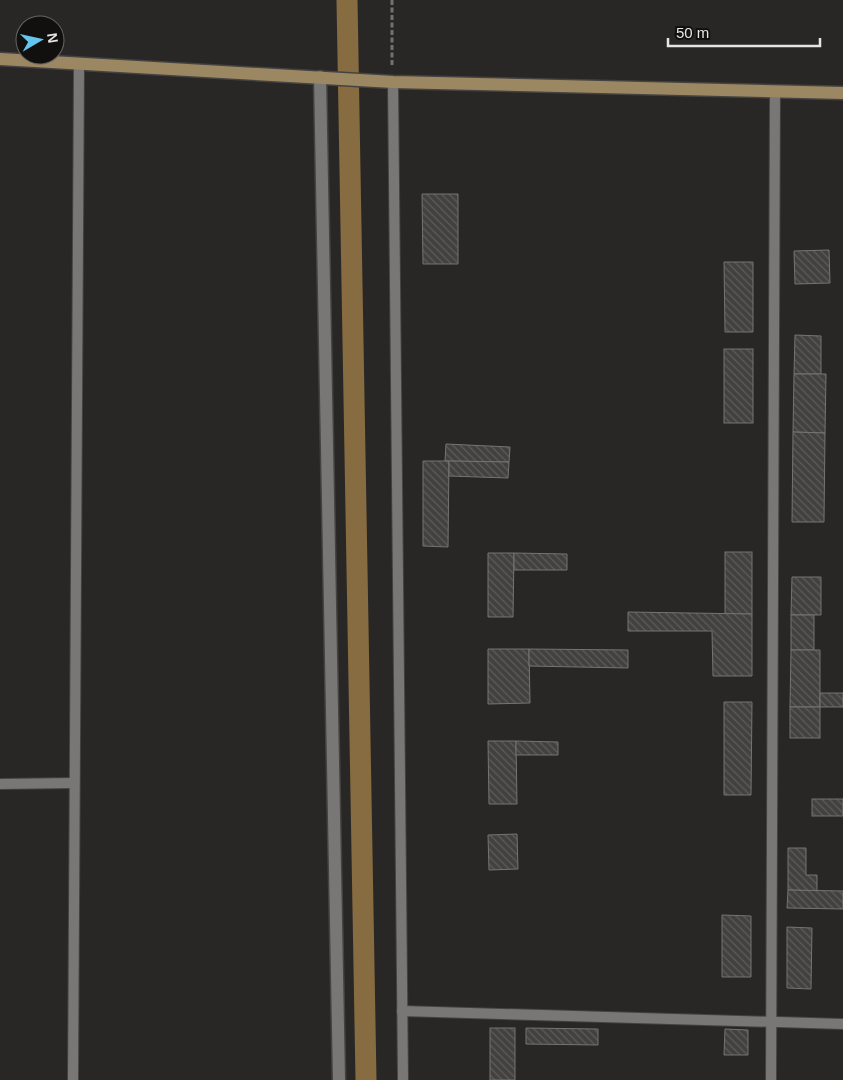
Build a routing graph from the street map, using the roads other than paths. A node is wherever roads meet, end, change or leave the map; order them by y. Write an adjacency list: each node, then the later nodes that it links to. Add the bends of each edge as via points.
1 (0, 59): 2 (street)
2 (79, 64): 3 (street); 7 (lane)
3 (320, 77): 4 (street); 13 (street)
4 (393, 82): 5 (street); 9 (lane)
5 (775, 91): 6 (street); 10 (lane)
6 (843, 93)
7 (73, 783): 8 (lane); 12 (lane)
8 (0, 784)
9 (402, 1010): 10 (lane); 14 (lane)
10 (772, 1022): 11 (lane); 15 (lane)
11 (843, 1024)
12 (73, 1080)
13 (339, 1080)
14 (403, 1080)
15 (771, 1080)

